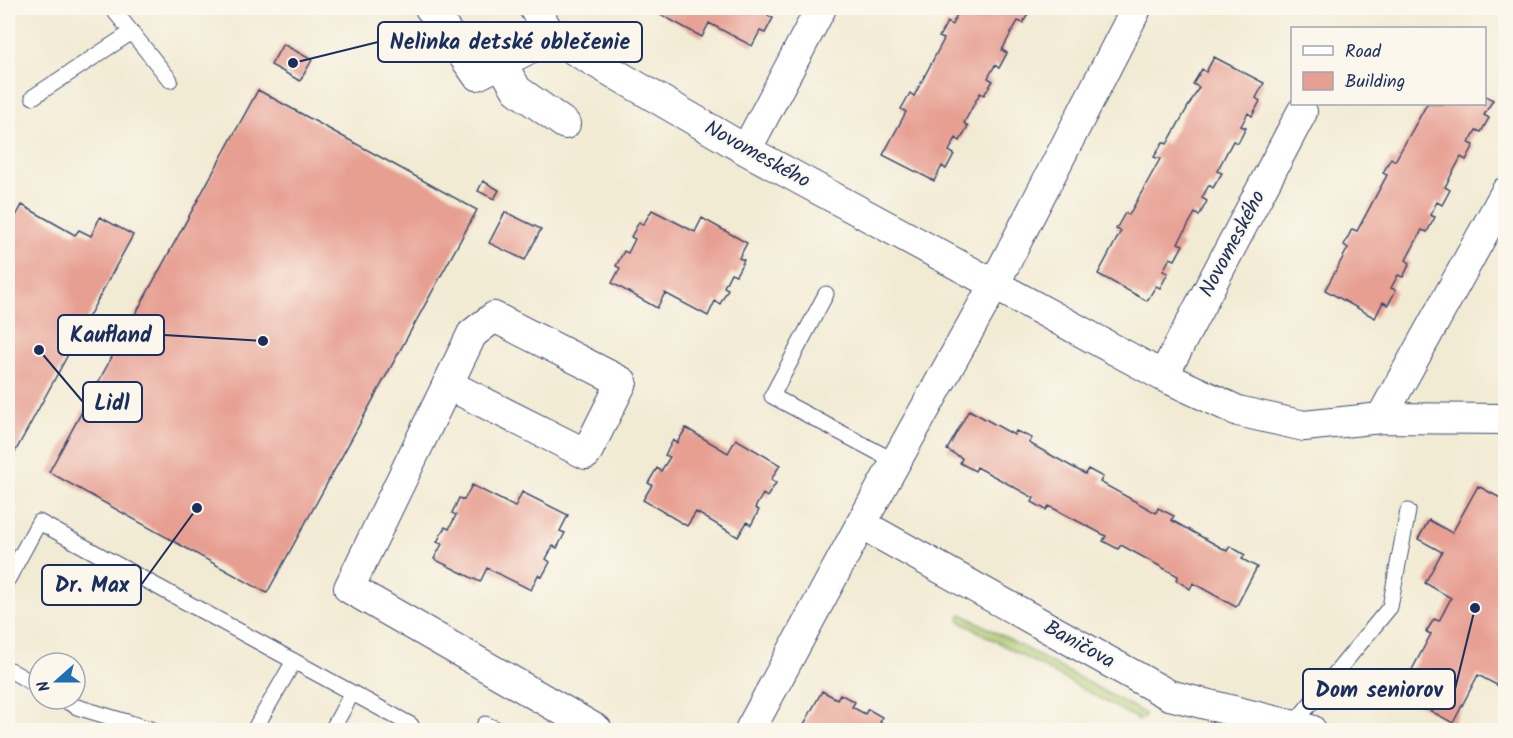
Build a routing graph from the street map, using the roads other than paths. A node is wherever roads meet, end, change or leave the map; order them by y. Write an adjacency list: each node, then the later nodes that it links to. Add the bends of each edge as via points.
1 (112, 8): 6 (lane)
2 (430, 8): 8 (street, via 477,75)
3 (534, 8): 7 (street, Novomeského)
4 (822, 8): 13 (street)
5 (1135, 11): 15 (street)
6 (132, 32): 9 (lane); 10 (lane)
7 (552, 37): 8 (street); 13 (street, Novomeského)
8 (501, 63): 12 (street, via 517,90)
9 (170, 80)
10 (33, 97)
11 (1302, 112): 17 (street, Novomeského)
12 (564, 123)
13 (746, 150): 15 (street, Novomeského)
14 (1506, 192): 19 (street)
15 (994, 285): 17 (street, Novomeského); 21 (street)
16 (826, 294): 21 (lane, via 772,396)
17 (1163, 376): 19 (street, Novomeského, via 1238,411 1304,426)
18 (449, 385): 18 (street, via 472,334 494,317 622,382 586,454); 37 (street, via 349,588)
19 (1381, 418): 20 (street, Novomeského)
20 (1506, 419)
21 (896, 462): 23 (street)
22 (1408, 511): 30 (lane, via 1390,607)
23 (861, 524): 30 (street, Baničova, via 1169,695); 38 (street)
24 (8, 579): 25 (lane, via 39,522)
25 (294, 661): 28 (lane); 32 (lane)
26 (8, 669): 27 (lane)
27 (27, 680)
28 (352, 693): 33 (lane); 34 (lane, via 411,725)
29 (87, 710): 31 (lane)
30 (1302, 728)
31 (153, 730)
32 (254, 730)
33 (332, 730)
34 (409, 730)
35 (482, 730): 36 (lane, via 485,723)
36 (499, 730)
37 (597, 730)
38 (750, 730)

